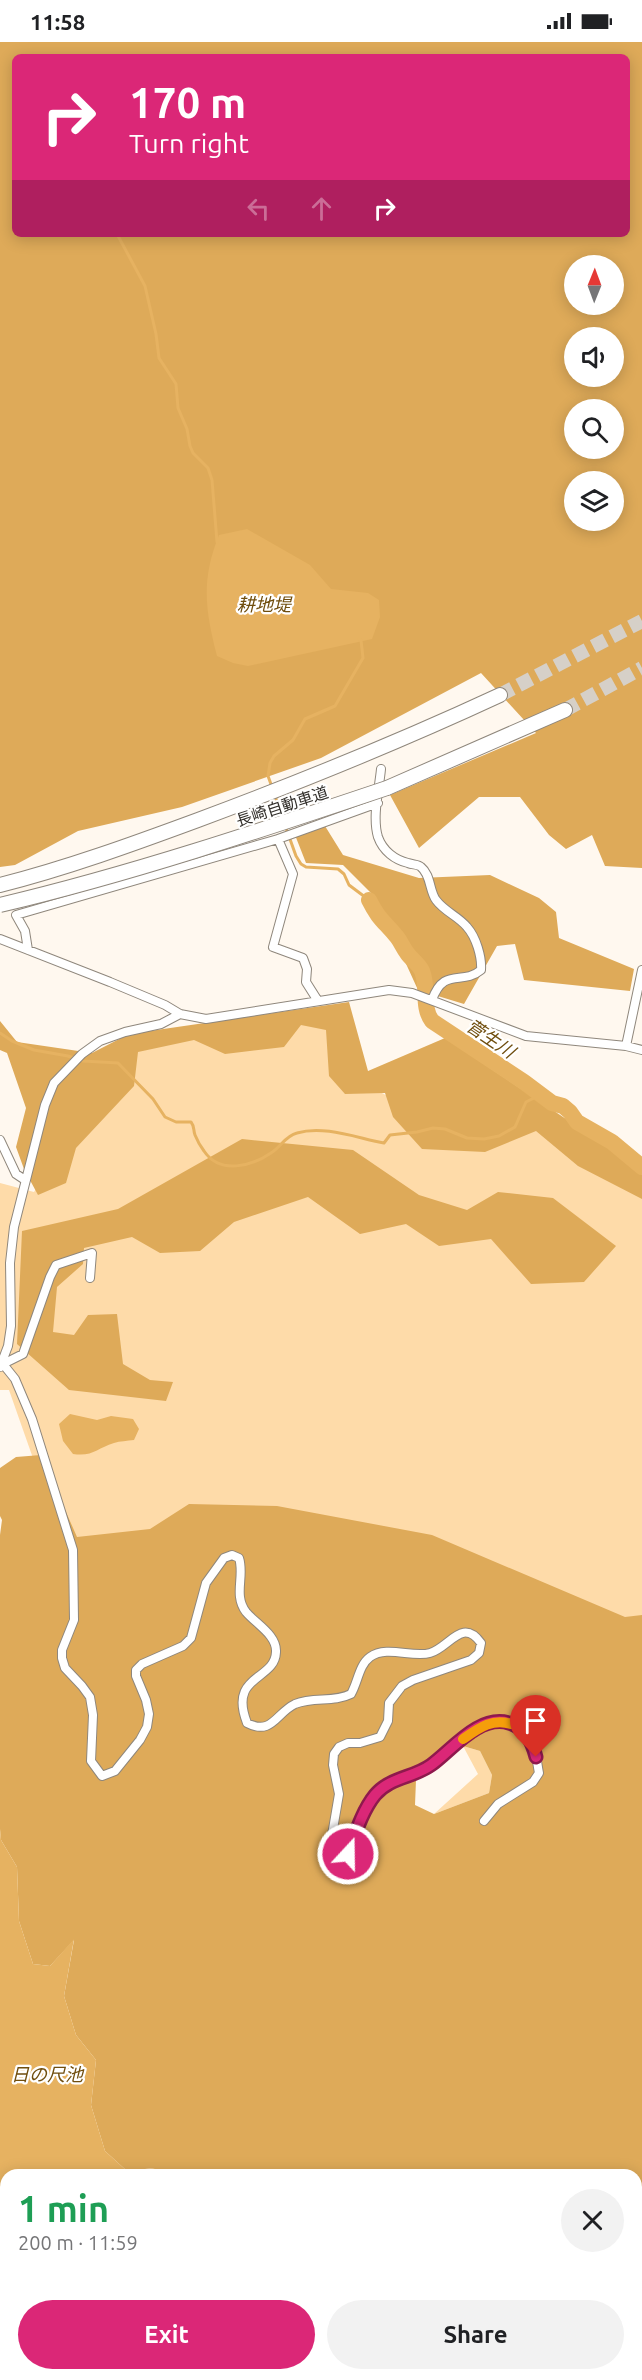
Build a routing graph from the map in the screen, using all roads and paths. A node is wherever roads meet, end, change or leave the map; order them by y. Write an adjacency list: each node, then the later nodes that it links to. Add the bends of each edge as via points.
1 (500, 695): 6 (highway, 長崎自動車道, via 418,733 251,800 112,851)
2 (565, 710): 7 (highway, 長崎自動車道, bridge, via 387,788 237,838)
3 (381, 769): 4 (street)
4 (378, 803): 5 (street); 11 (street, via 376,824 385,849 395,858 424,869 430,891 444,909 467,926 482,962 477,974 444,981)
5 (278, 839): 9 (street, via 16,915 25,931); 12 (street, via 293,874 273,947 303,958 306,982)
6 (0, 885)
7 (0, 905)
8 (0, 939): 9 (street)
9 (28, 950): 13 (street)
10 (642, 970): 14 (street)
11 (432, 1000): 12 (street, via 389,990); 14 (street, via 526,1036)
12 (318, 1001): 13 (street, via 206,1019)
13 (180, 1014): 17 (street, via 161,1024 100,1041 71,1064 54,1083 45,1105)
14 (626, 1046): 15 (street)
15 (642, 1050)
16 (0, 1140): 17 (street, via 16,1174)
17 (25, 1180): 19 (street, via 11,1244 11,1326)
18 (90, 1278): 19 (street, via 92,1253 56,1265 23,1354)
19 (1, 1366): 20 (street, via 15,1379 33,1419 73,1550 74,1620 62,1658 65,1668 90,1697 91,1761 102,1776 115,1771 147,1727 149,1714 136,1670 183,1646 190,1638 206,1583 224,1558 232,1554 242,1566 240,1600 275,1643 272,1664 243,1693 242,1710 247,1723 257,1728 267,1727 296,1703 324,1698 339,1700 351,1694 363,1664 381,1652 428,1653 467,1632 481,1643 479,1653 471,1660 402,1686 389,1703 388,1721 380,1737 348,1743 334,1754 339,1794 331,1841 338,1858 348,1854 374,1796 389,1782 429,1767 452,1746 500,1720 518,1726 532,1741 539,1773 533,1782 498,1804)
20 (484, 1821)

